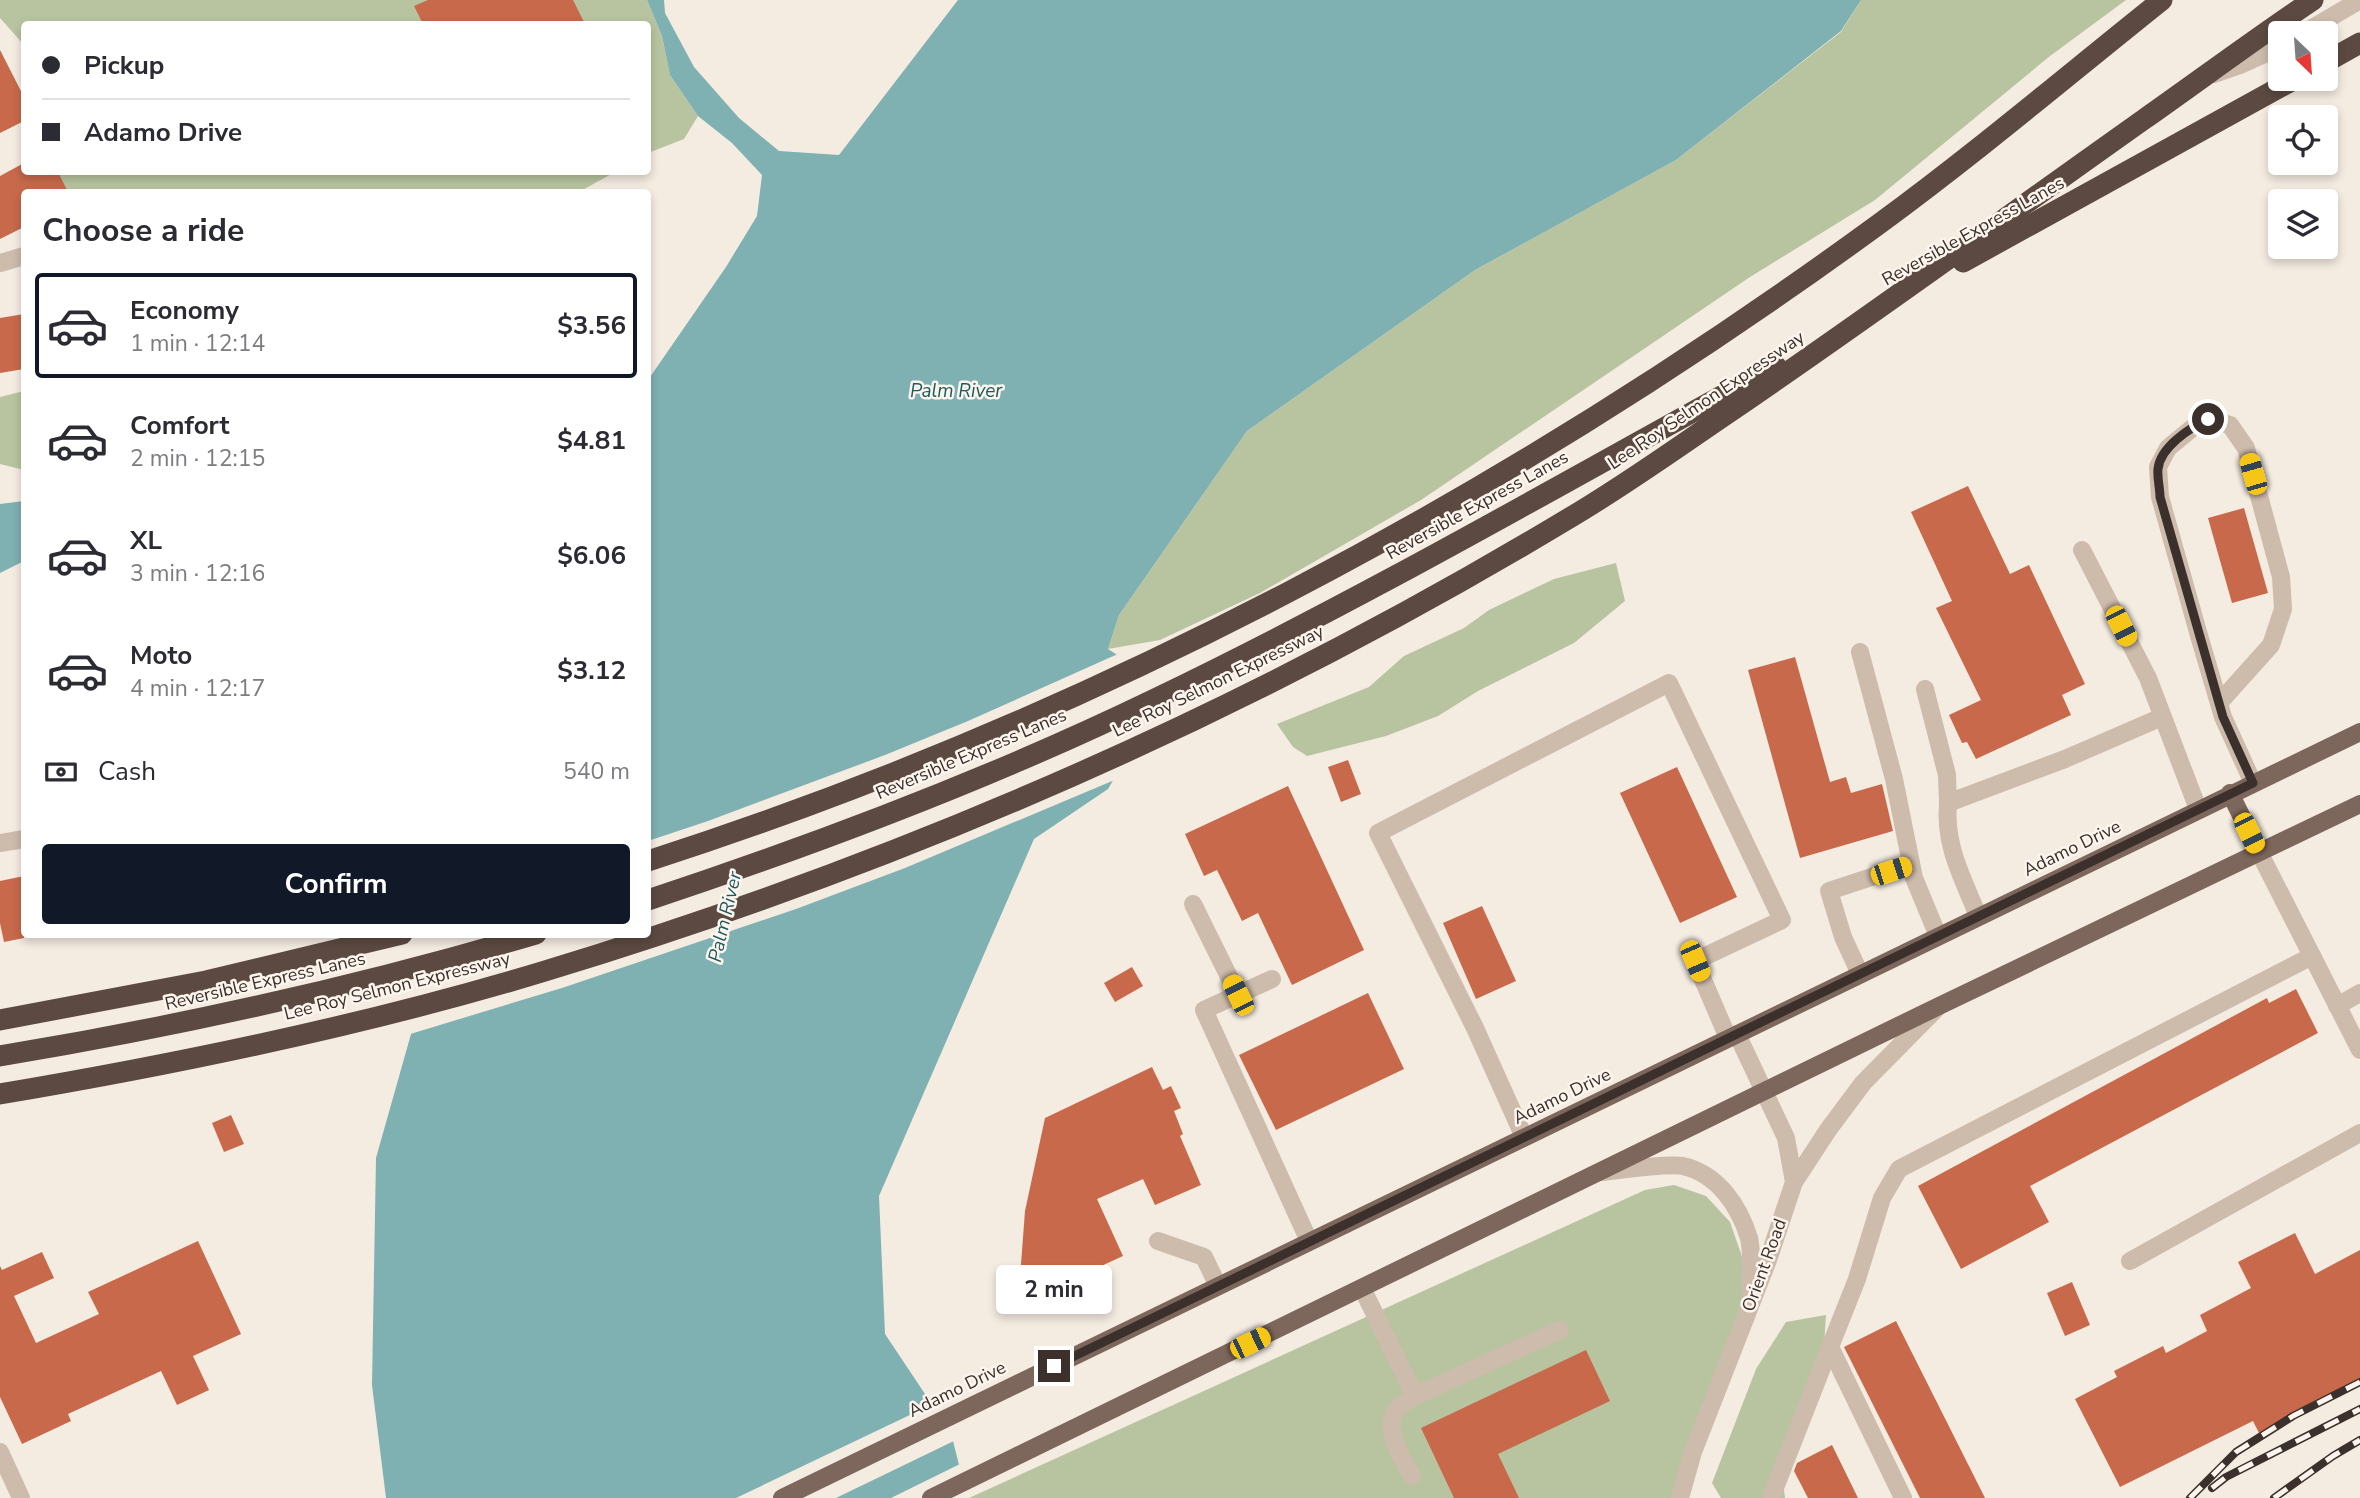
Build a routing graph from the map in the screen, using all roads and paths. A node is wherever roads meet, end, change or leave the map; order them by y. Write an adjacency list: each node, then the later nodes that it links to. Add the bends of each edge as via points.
1 (2162, 0): 26 (highway, via 1879,225 1625,398 1424,519 1163,656 954,749 785,815)
2 (2313, 0): 8 (highway, Lee Roy Selmon Expressway)
3 (2360, 0): 4 (street)
4 (2324, 21)
5 (2360, 43): 7 (highway)
6 (2268, 52): 8 (street)
7 (2338, 55)
8 (2201, 79): 34 (highway, Lee Roy Selmon Expressway, via 1801,364 1569,519 1381,625 1223,706 1004,806 792,890)
9 (2273, 91): 28 (highway, Reversible Express Lanes, via 1379,585 1223,666 965,783)
10 (21, 257): 11 (street)
11 (0, 264)
12 (2082, 550): 16 (street, via 2148,678)
13 (1860, 652): 27 (street)
14 (1925, 689): 20 (street, via 1947,775)
15 (2219, 704): 15 (street, via 2160,497 2158,467 2168,448 2208,419 2230,425 2246,448 2281,576 2283,609 2271,645); 18 (street)
16 (2162, 717): 20 (street); 22 (street)
17 (2360, 732): 18 (main road, Adamo Drive)
18 (2253, 783): 19 (main road, Adamo Drive)
19 (2230, 793): 22 (main road, Adamo Drive); 25 (main road)
20 (1948, 803): 30 (street, via 1947,831 1953,855)
21 (2360, 804): 25 (main road)
22 (2198, 809): 30 (main road, Adamo Drive)
23 (21, 840): 24 (street)
24 (0, 843)
25 (2259, 852): 36 (street); 41 (main road)
26 (651, 860)
27 (1911, 864): 31 (street); 37 (street, via 1829,891)
28 (651, 899)
29 (1193, 904): 40 (street)
30 (1979, 916): 31 (main road, Adamo Drive)
31 (1938, 936): 37 (main road, Adamo Drive)
32 (385, 938): 43 (highway, via 206,981)
33 (522, 938): 46 (highway, Reversible Express Lanes, via 289,1000)
34 (651, 938)
35 (651, 938): 48 (highway, Lee Roy Selmon Expressway, via 540,973 296,1036)
36 (2312, 956): 42 (street); 60 (street, via 1899,1169 1882,1198)
37 (1860, 974): 44 (main road, Adamo Drive)
38 (1272, 979): 40 (street)
39 (2360, 993): 42 (street)
40 (1238, 995): 54 (street, via 1204,1010)
41 (1939, 1006): 47 (main road); 52 (street, Orient Road, via 1863,1083)
42 (2337, 1006): 45 (street)
43 (0, 1020)
44 (1732, 1036): 47 (street); 50 (main road, Adamo Drive); 50 (street, via 1695,961 1782,920 1669,684 1378,833)
45 (2360, 1050)
46 (0, 1056)
47 (1766, 1091): 51 (main road); 52 (street, via 1786,1138)
48 (0, 1094)
49 (2360, 1133): 55 (street)
50 (1524, 1138): 54 (main road, Adamo Drive)
51 (1602, 1172): 57 (main road); 58 (street, via 1681,1165 1705,1174 1723,1189 1749,1241)
52 (1794, 1182): 58 (street, Orient Road)
53 (1158, 1241): 56 (street, via 1204,1257)
54 (1308, 1241): 56 (main road, Adamo Drive)
55 (2130, 1261)
56 (1218, 1286): 65 (main road, Adamo Drive)
57 (1362, 1288): 61 (street); 66 (main road)
58 (1751, 1301): 67 (street, Orient Road)
59 (1560, 1330): 61 (street)
60 (1830, 1348): 68 (street); 69 (street)
61 (1415, 1396): 63 (street, via 1397,1409 1390,1426)
62 (0, 1452): 64 (street)
63 (1412, 1476)
64 (21, 1498)
65 (782, 1498)
66 (931, 1498)
67 (1680, 1498)
68 (1771, 1498)
69 (1903, 1498)

